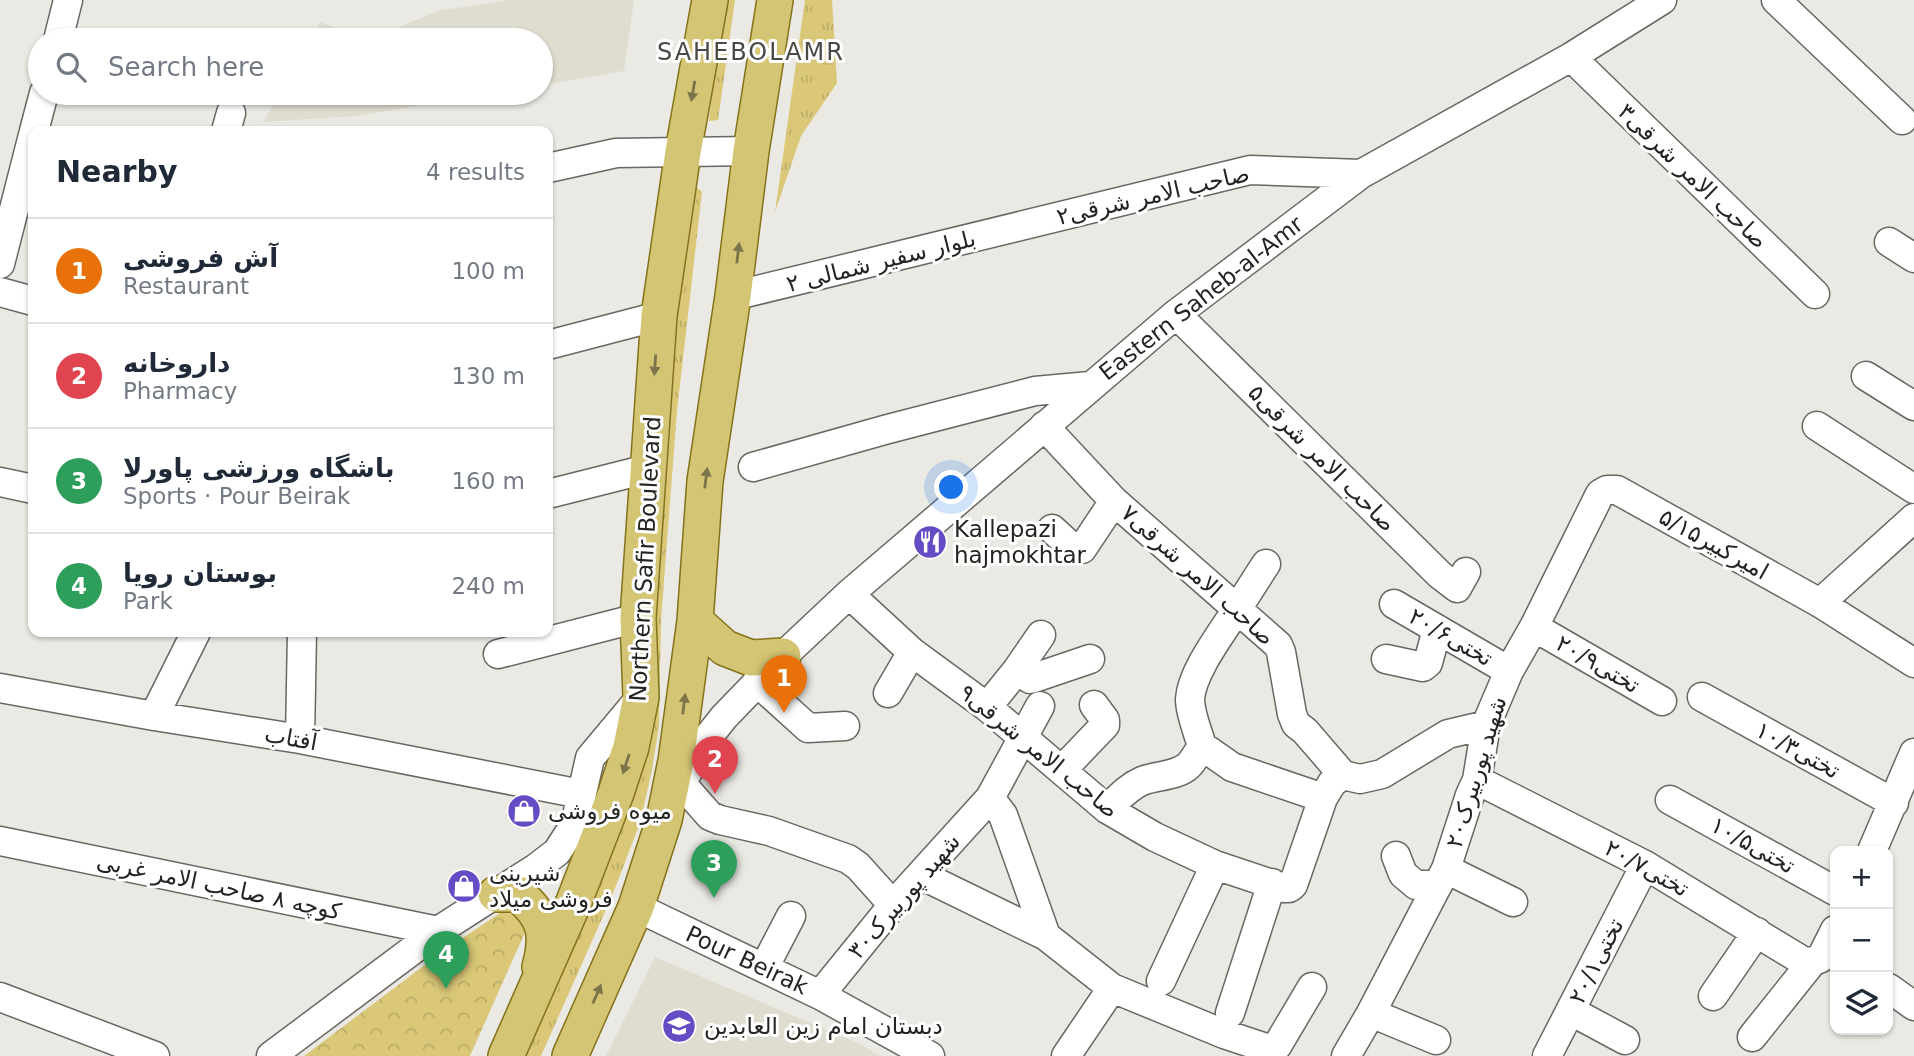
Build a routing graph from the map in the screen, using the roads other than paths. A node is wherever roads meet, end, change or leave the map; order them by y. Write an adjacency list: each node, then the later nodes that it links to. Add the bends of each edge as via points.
1 (68, 0): 6 (street)
2 (710, 0): 12 (main road, Northern Safir Boulevard, one-way to 12)
3 (775, 0): 11 (main road, Northern Safir Boulevard)
4 (1662, 0): 7 (street, Eastern Saheb-al-Amr)
5 (1776, 0): 9 (street)
6 (61, 28)
7 (1572, 57): 15 (street, Eastern Saheb-al-Amr); 21 (street, صاحب الامر شرقی۳)
8 (41, 105): 10 (street)
9 (1902, 120)
10 (36, 126)
11 (751, 151): 12 (street); 22 (main road, Northern Safir Boulevard, one-way to 11)
12 (683, 152): 14 (street, via 616,153); 25 (main road, Northern Safir Boulevard)
13 (28, 156): 19 (street)
14 (553, 167)
15 (1361, 174): 16 (street, ۲صاحب الامر شرقی, via 1250,170); 24 (street, Eastern Saheb-al-Amr)
16 (1029, 225): 22 (street, بلوار سفیر شمالی ۲)
17 (1889, 242): 18 (street)
18 (1914, 258)
19 (0, 264)
20 (0, 292): 23 (street)
21 (1815, 294)
22 (733, 296): 49 (main road, Northern Safir Boulevard, one-way to 22, via 705,481)
23 (28, 300)
24 (1175, 314): 28 (street, Eastern Saheb-al-Amr); 43 (street, صاحب الامر شرقی۵, via 1440,575 1457,588)
25 (659, 316): 26 (street); 33 (main road, Northern Safir Boulevard, one-way to 33)
26 (553, 344)
27 (1866, 376): 29 (street)
28 (1090, 386): 30 (street, Eastern Saheb-al-Amr); 32 (street, via 1035,391)
29 (1914, 405)
30 (1044, 426): 39 (street, صاحب الامر شرقی۷); 44 (street, Eastern Saheb-al-Amr)
31 (1817, 426): 36 (street)
32 (753, 467)
33 (647, 469): 38 (street); 48 (main road, Northern Safir Boulevard)
34 (0, 482): 35 (street)
35 (28, 488)
36 (1914, 489)
37 (1607, 490): 45 (street, امیرکبیر۵/۱۵, via 1617,490); 50 (street, شهید پوربیرک۲۰, via 1600,494)
38 (553, 494)
39 (1114, 501): 41 (street, via 1082,549 1075,550); 47 (street, صاحب الامر شرقی۷)
40 (1914, 518): 45 (street)
41 (1052, 528)
42 (1266, 564): 47 (street)
43 (1466, 572)
44 (849, 594): 55 (street, صاحب الامر شرقی۹); 57 (street, Eastern Saheb-al-Amr)
45 (1820, 603): 60 (street, امیرکبیر۵/۱۵)
46 (1394, 604): 51 (street, تختی۲۰/۶)
47 (1237, 610): 77 (street, via 1211,646 1191,694); 80 (street, صاحب الامر شرقی۷, via 1278,645 1296,724)
48 (638, 618): 56 (street); 66 (main road, Northern Safir Boulevard)
49 (695, 621): 57 (main road, via 725,648 751,658); 89 (main road, Northern Safir Boulevard, one-way to 49)
50 (1534, 627): 62 (street, شهید پوربیرک۲۰); 68 (street, تختی۲۰/۹)
51 (1437, 629): 59 (street, via 1426,666); 62 (street, تختی۲۰/۶)
52 (1041, 635): 61 (street)
53 (194, 637): 72 (street)
54 (302, 637): 76 (street)
55 (912, 652): 65 (street); 71 (street, صاحب الامر شرقی۹)
56 (498, 654)
57 (783, 656): 63 (street, Eastern Saheb-al-Amr)
58 (1090, 659): 61 (street, via 1030,679)
59 (1386, 659)
60 (1914, 663)
61 (1017, 670): 71 (street)
62 (1509, 671): 74 (street, شهید پوربیرک۲۰)
63 (757, 682): 73 (street, via 808,728); 82 (street, Eastern Saheb-al-Amr, via 701,746)
64 (0, 688): 72 (street, آفتاب)
65 (888, 693)
66 (641, 697): 83 (street, via 590,758); 102 (main road, Northern Safir Boulevard, one-way to 102, via 616,793)
67 (1702, 697): 87 (street, تختی۱۰/۳)
68 (1662, 701)
69 (1094, 705): 79 (street, via 1105,725)
70 (1040, 706): 75 (street, شهید پوربیرک۳۰)
71 (987, 707): 75 (street, صاحب الامر شرقی۹)
72 (154, 716): 76 (street, آفتاب)
73 (845, 726)
74 (1486, 726): 80 (street, via 1448,734 1382,774 1360,779); 81 (street, شهید پوربیرک۲۰)
75 (1022, 737): 79 (street, صاحب الامر شرقی۹); 84 (street, شهید پوربیرک۳۰)
76 (300, 739): 83 (street, آفتاب)
77 (1202, 746): 85 (street, via 1232,767); 88 (street, via 1184,769 1139,782)
78 (1914, 753): 87 (street)
79 (1062, 770): 88 (street, صاحب الامر شرقی۹)
80 (1343, 775): 85 (street)
81 (1477, 780): 95 (street, تختی۲۰/۷); 97 (street, شهید پوربیرک۲۰)
82 (682, 785): 89 (street, Eastern Saheb-al-Amr); 103 (street, via 710,816 848,859)
83 (581, 794): 90 (street)
84 (990, 798): 96 (street, شهید پوربیرک۳۰); 108 (street, via 1003,815)
85 (1323, 799): 98 (street, via 1293,885)
86 (1670, 800): 99 (street, تختی۱۰/۵)
87 (1894, 803): 92 (street)
88 (1107, 809): 94 (street, صاحب الامر شرقی۹)
89 (664, 820): 104 (main road, Northern Safir Boulevard)
90 (575, 824): 100 (street, via 557,852); 102 (street)
91 (0, 841): 106 (street, کوچه ۸ صاحب الامر غربی)
92 (1874, 846)
93 (1396, 856): 97 (street, via 1403,874 1416,885)
94 (1215, 865): 98 (street, صاحب الامر شرقی۹); 112 (street)
95 (1645, 865): 107 (street, تختی۲۰/۷); 121 (street, تختی۲۰/۱)
96 (921, 875): 103 (street, شهید پوربیرک۳۰); 108 (street)
97 (1442, 877): 101 (street); 123 (street, شهید پوربیرک۲۰)
98 (1281, 885): 122 (street)
99 (1830, 888)
100 (496, 894): 106 (street); 119 (main road, via 518,894 541,923 543,955)
101 (1513, 902)
102 (573, 904): 119 (main road, Northern Safir Boulevard)
103 (893, 905): 116 (street, شهید پوربیرک۳۰)
104 (636, 907): 111 (street, Pour Beirak); 130 (main road, Northern Safir Boulevard, one-way to 104)
105 (791, 916): 111 (street)
106 (438, 931): 128 (street)
107 (1758, 932): 110 (street, تختی۲۰/۷, via 1802,961); 117 (street)
108 (1046, 936): 114 (street)
109 (1830, 940): 110 (street, via 1821,958)
110 (1812, 962): 124 (street)
111 (764, 968): 116 (street, Pour Beirak)
112 (1161, 981)
113 (1312, 987): 114 (street, via 1272,1049)
114 (1112, 988): 132 (street)
115 (1893, 991): 120 (street)
116 (820, 995): 131 (street, Pour Beirak)
117 (1713, 996)
118 (0, 998): 127 (street)
119 (530, 1005): 129 (main road, Northern Safir Boulevard)
120 (1914, 1006)
121 (1571, 1011): 126 (street); 134 (street, تختی۲۰/۱)
122 (1230, 1013)
123 (1371, 1013): 125 (street); 133 (street, شهید پوربیرک۲۰)
124 (1752, 1037)
125 (1436, 1040)
126 (1625, 1040)
127 (155, 1056)
128 (271, 1056)
129 (506, 1056)
130 (570, 1056)
131 (930, 1056)
132 (1066, 1056)
133 (1346, 1056)
134 (1547, 1056)

